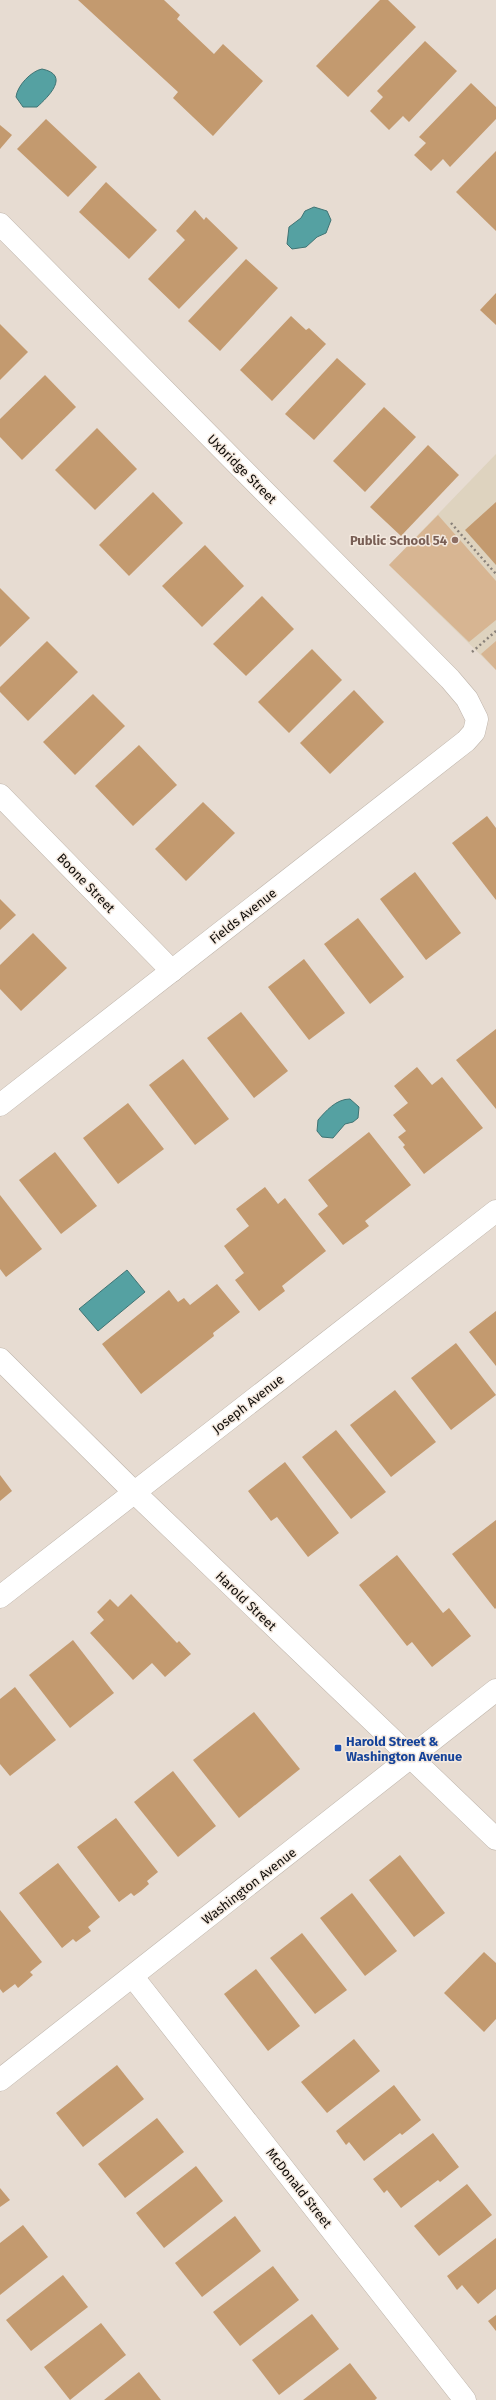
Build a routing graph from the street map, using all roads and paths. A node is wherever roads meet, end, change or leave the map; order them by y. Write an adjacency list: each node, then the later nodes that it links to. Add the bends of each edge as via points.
1 (0, 224): 6 (street, Uxbridge Street, via 450,679 466,699)
2 (451, 523): 3 (path)
3 (496, 574)
4 (496, 631): 5 (path)
5 (472, 652)
6 (477, 719): 8 (street, Fields Avenue, via 474,732 466,741)
7 (0, 795): 8 (street, Boone Street)
8 (172, 971): 9 (street, Fields Avenue)
9 (0, 1105)
10 (496, 1211): 12 (street, Joseph Avenue)
11 (0, 1359): 12 (street, Harold Street)
12 (134, 1492): 13 (street, Joseph Avenue); 15 (street, Harold Street)
13 (0, 1597)
14 (496, 1690): 15 (street, Washington Avenue)
15 (410, 1759): 16 (street, Harold Street); 17 (street, Washington Avenue)
16 (496, 1839)
17 (133, 1976): 18 (street, Washington Avenue); 19 (street, McDonald Street)
18 (0, 2080)
19 (465, 2400)

